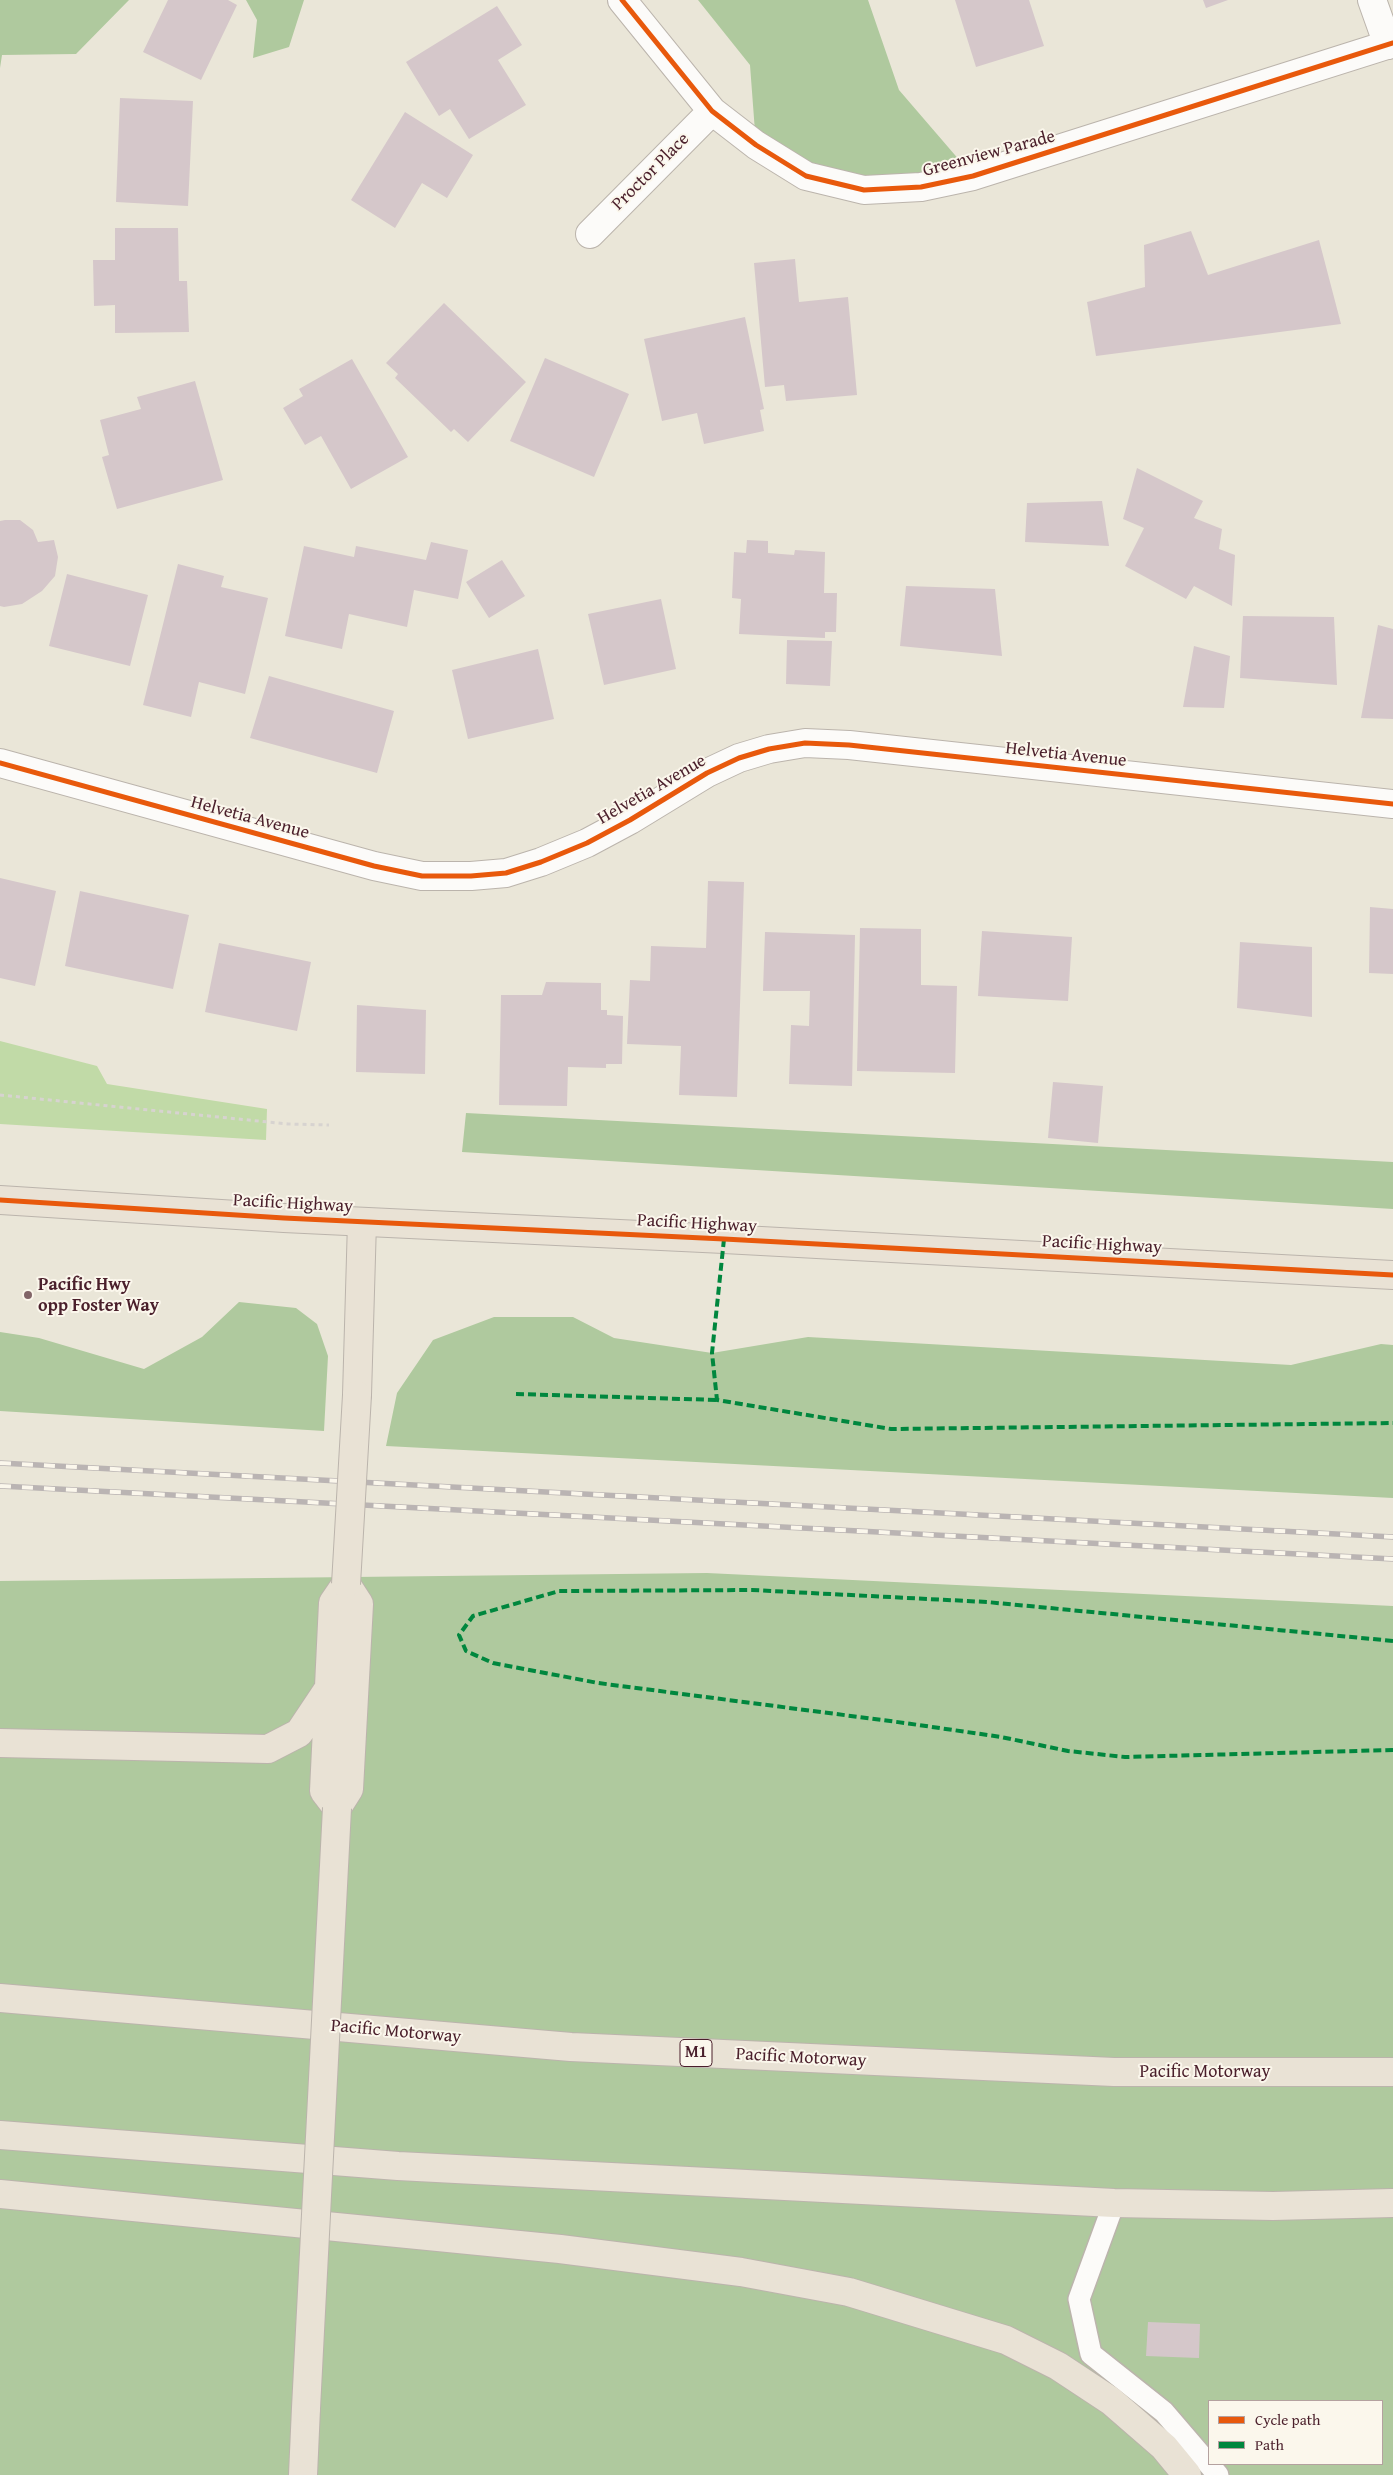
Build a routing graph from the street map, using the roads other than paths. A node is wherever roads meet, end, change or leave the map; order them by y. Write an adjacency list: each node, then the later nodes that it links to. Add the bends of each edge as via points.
1 (622, 0): 4 (street, Greenview Parade)
2 (1372, 0): 3 (street)
3 (1390, 44): 4 (street, Greenview Parade, via 991,170 921,187 864,190 806,176 756,145)
4 (712, 111): 5 (street, Proctor Place)
5 (590, 234)
6 (0, 763): 7 (street, Helvetia Avenue, via 374,866 422,876 506,873 541,862 587,843 738,758 805,744 850,745)
7 (1393, 804)
8 (0, 1200): 9 (main road, Pacific Highway)
9 (362, 1222): 10 (main road, Pacific Highway); 11 (main road, bridge, via 357,1395)
10 (1393, 1275)
11 (346, 1584): 12 (main road, via 333,1603); 14 (main road, via 359,1604 349,1790)
12 (329, 1688): 13 (main road, via 299,1733 268,1749); 14 (main road, via 324,1791)
13 (0, 1743)
14 (337, 1808): 23 (main road, bridge)
15 (0, 1998): 16 (main road, Pacific Motorway / M1, via 571,2047 1114,2072)
16 (1393, 2072)
17 (0, 2135): 19 (main road, via 398,2166)
18 (0, 2194): 24 (main road, via 560,2248 741,2272 849,2292 1006,2340 1058,2366 1111,2401 1164,2447)
19 (1114, 2203): 20 (main road, via 1273,2206); 21 (lane, via 1079,2299 1091,2354 1164,2412)
20 (1393, 2203)
21 (1208, 2463)
22 (1209, 2465): 25 (lane)
23 (303, 2475)
24 (1186, 2475)
25 (1218, 2475)

